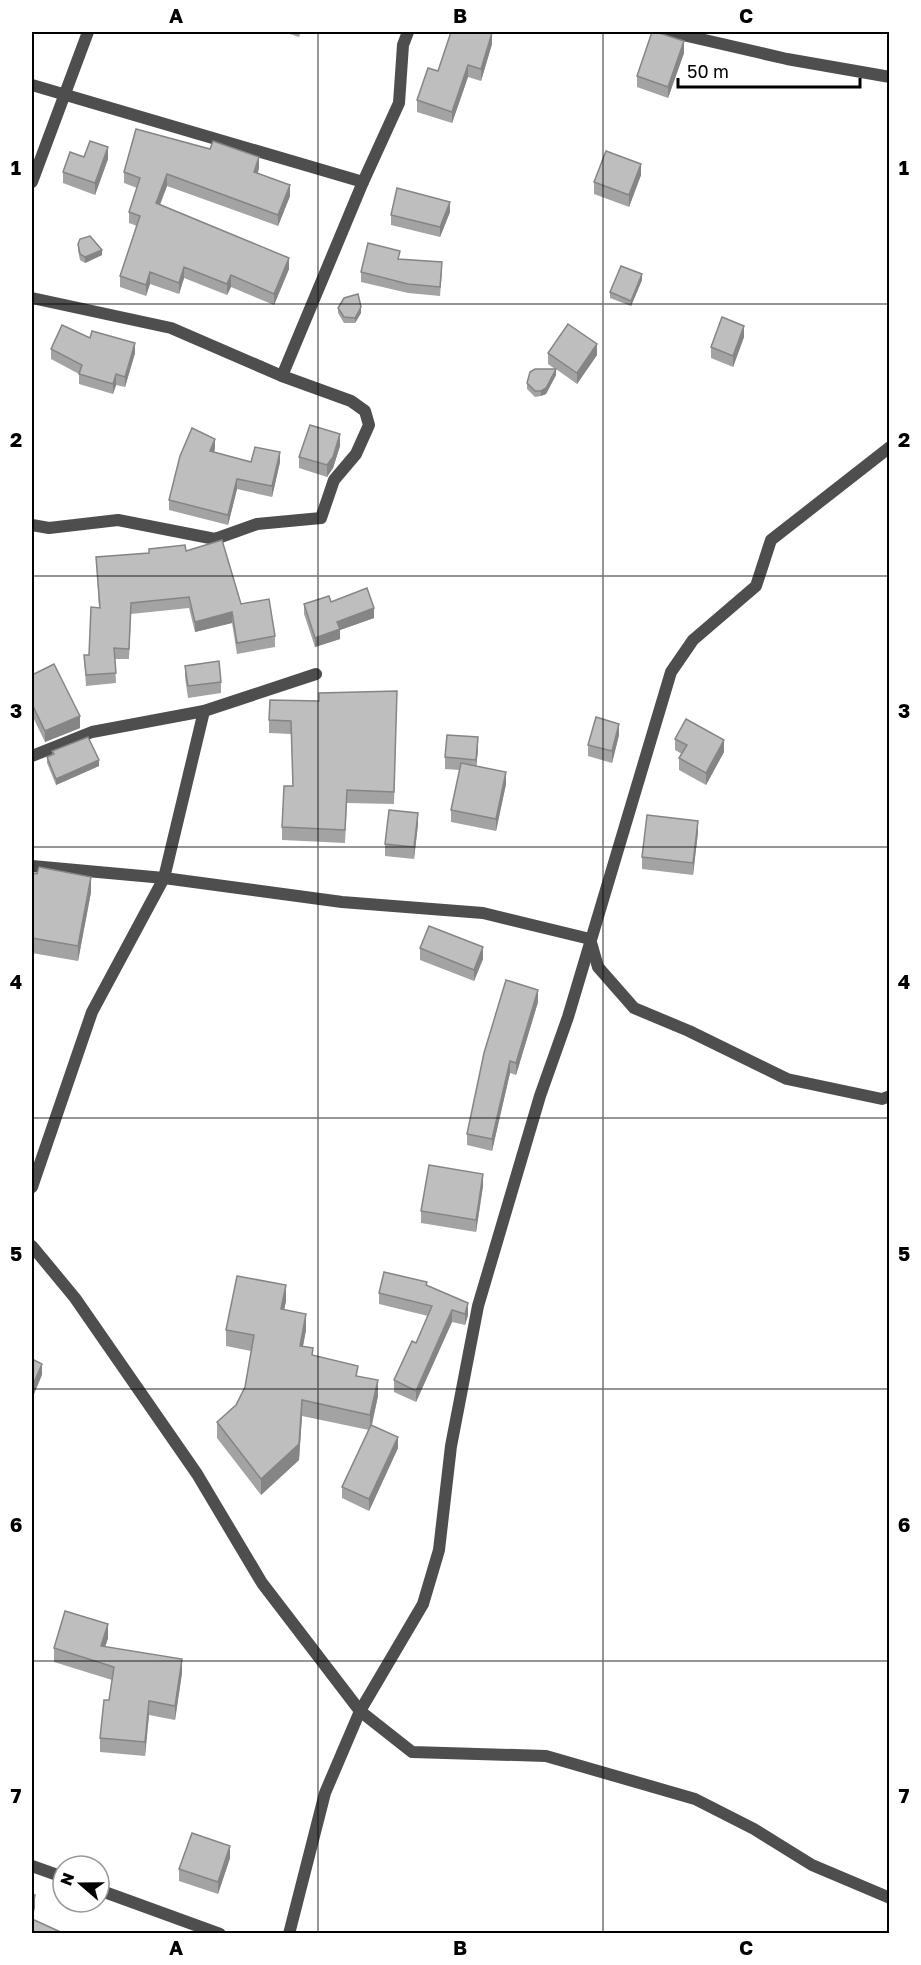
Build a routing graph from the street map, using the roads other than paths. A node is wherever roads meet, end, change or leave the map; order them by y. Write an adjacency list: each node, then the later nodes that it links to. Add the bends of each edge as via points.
1 (88, 32): 6 (street)
2 (408, 32): 8 (street, via 403,45 399,103)
3 (670, 32): 4 (street, via 787,59)
4 (890, 77)
5 (32, 85): 6 (street)
6 (64, 94): 7 (street); 8 (street)
7 (32, 182)
8 (363, 182): 10 (street)
9 (32, 298): 10 (street, via 171,328)
10 (282, 376): 12 (street, via 351,401 365,411 369,425 356,454 334,480 321,518 257,524 215,539 118,520 49,528)
11 (890, 447): 18 (street, via 771,540 756,586 693,640 670,672)
12 (32, 525)
13 (316, 674): 14 (street)
14 (204, 711): 15 (street, via 92,732); 17 (street)
15 (32, 756)
16 (32, 866): 17 (street)
17 (164, 878): 18 (street, via 342,902 483,913); 20 (street, via 92,1012)
18 (590, 939): 19 (street, via 598,967 634,1008 787,1079); 22 (street, via 478,1306 451,1446 439,1550 423,1604)
19 (887, 1099)
20 (32, 1187)
21 (32, 1246): 22 (street, via 75,1298 197,1474 262,1583)
22 (360, 1711): 26 (street, via 412,1752 546,1756 696,1799 812,1865); 28 (street, via 326,1792)
23 (32, 1866): 24 (street)
24 (51, 1873)
25 (111, 1894): 27 (street)
26 (890, 1898)
27 (220, 1934)
28 (289, 1934)

